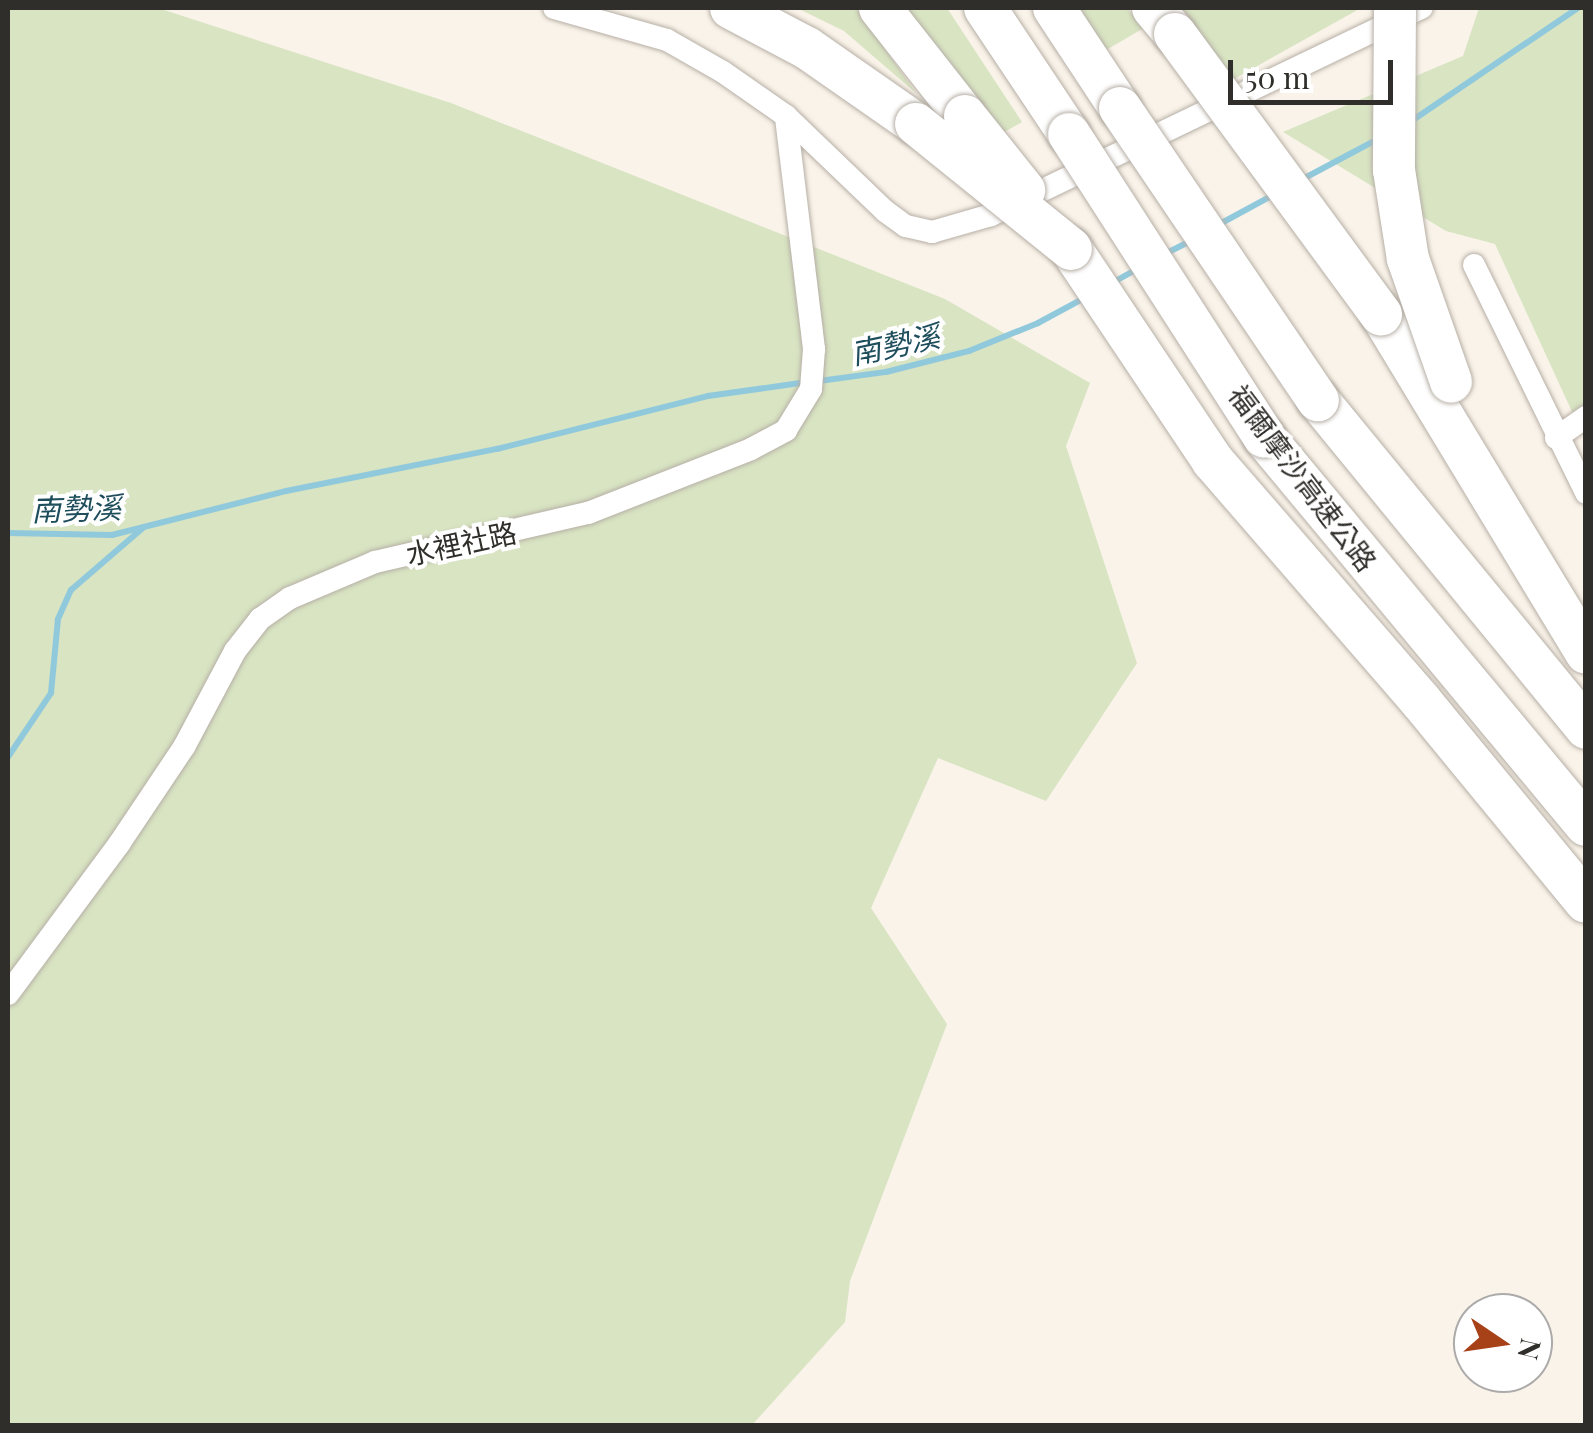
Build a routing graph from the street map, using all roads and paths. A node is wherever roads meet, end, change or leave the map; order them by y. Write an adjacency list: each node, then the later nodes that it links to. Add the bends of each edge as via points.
1 (554, 8): 9 (street, via 666,40)
2 (731, 8): 10 (highway, bridge, via 807,48 916,124)
3 (880, 8): 10 (highway, bridge)
4 (985, 8): 17 (highway, 福爾摩沙高速公路, bridge, via 1264,437)
5 (1054, 8): 16 (highway, bridge, via 1318,400)
6 (1394, 8): 15 (highway, bridge, via 1394,170 1408,260 1450,382)
7 (1422, 8): 9 (street, via 991,215 932,232 885,212)
8 (1164, 21): 15 (highway, bridge, via 1381,314)
9 (786, 116): 19 (street, 水裡社路, via 812,380 786,430 566,520 376,562 290,598 260,619 119,844)
10 (1072, 249): 18 (highway, via 1213,461)
11 (1474, 266): 13 (street)
12 (1586, 417): 13 (street)
13 (1556, 438): 14 (street)
14 (1586, 493)
15 (1576, 638)
16 (1586, 728)
17 (1586, 825)
18 (1586, 902)
19 (8, 994)

